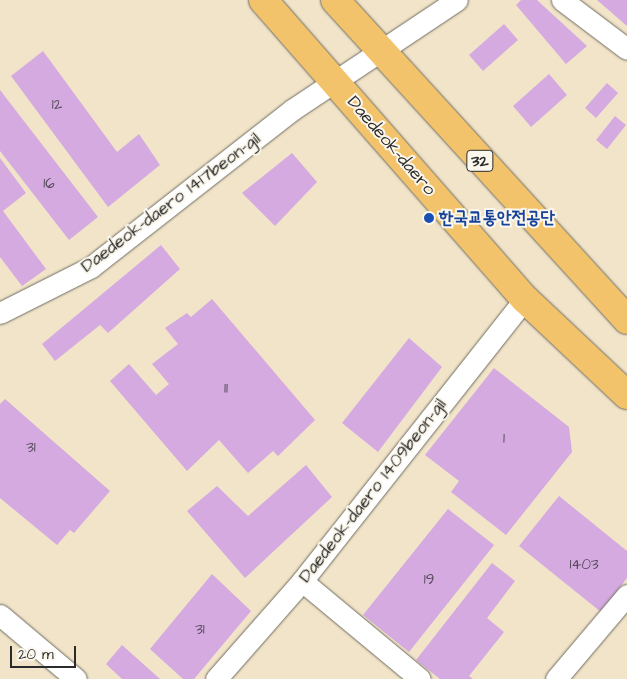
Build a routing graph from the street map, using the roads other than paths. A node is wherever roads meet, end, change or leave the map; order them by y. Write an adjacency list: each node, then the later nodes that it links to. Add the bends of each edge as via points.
1 (263, 0): 7 (main road, Daedeok-daero)
2 (335, 0): 6 (main road, 32)
3 (457, 0): 6 (street, Daedeok-daero 1417beon-gil)
4 (562, 0): 5 (street)
5 (627, 49)
6 (383, 51): 7 (street, Daedeok-daero 1417beon-gil); 10 (main road, 32)
7 (336, 84): 8 (main road, Daedeok-daero); 9 (street, Daedeok-daero 1417beon-gil, via 292,110 91,267)
8 (525, 299): 11 (main road, Daedeok-daero); 12 (street, Daedeok-daero 1409beon-gil)
9 (0, 313)
10 (627, 320)
11 (627, 395)
12 (302, 581): 16 (street, Daedeok-daero 1409beon-gil); 17 (street)
13 (627, 595): 18 (street)
14 (0, 615): 15 (street)
15 (76, 679)
16 (216, 679)
17 (420, 679)
18 (556, 679)

